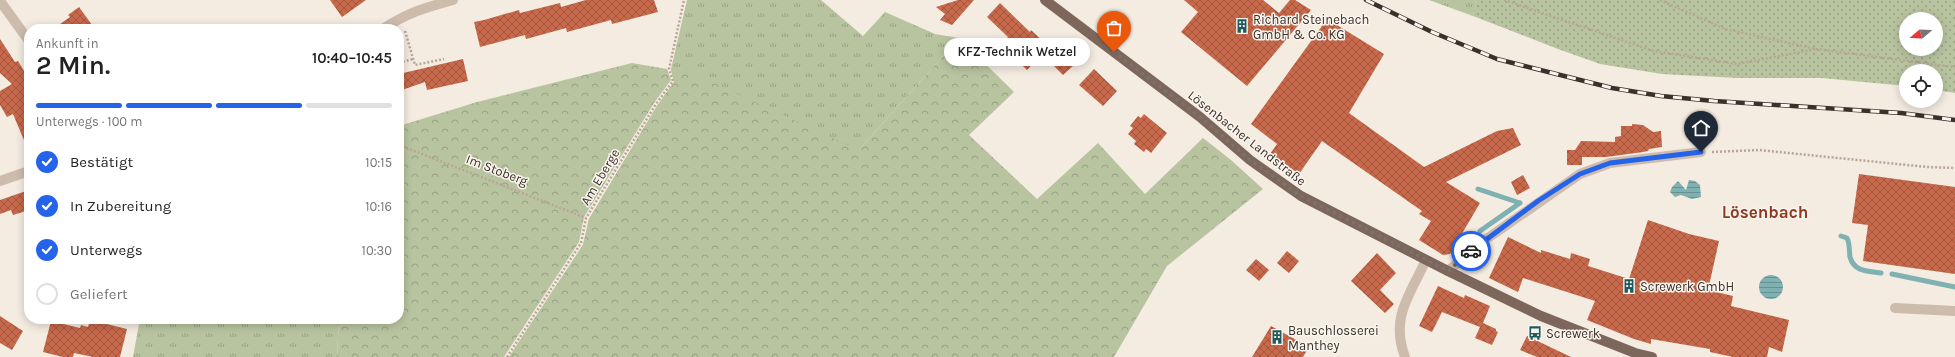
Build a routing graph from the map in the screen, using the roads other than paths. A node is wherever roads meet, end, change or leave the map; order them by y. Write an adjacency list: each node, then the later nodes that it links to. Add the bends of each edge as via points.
1 (454, 0): 4 (street, via 424,7)
2 (1045, 0): 9 (main road, Lösenbacher Landstraße, via 1200,117 1250,160 1301,196)
3 (0, 1): 5 (street)
4 (391, 24)
5 (24, 35)
6 (1701, 152): 10 (street, via 1610,163 1580,174 1485,240)
7 (24, 174): 8 (street)
8 (0, 181)
9 (1426, 260): 10 (main road, Lösenbacher Landstraße); 13 (street, via 1405,303 1399,323)
10 (1448, 271): 14 (main road, Lösenbacher Landstraße, via 1541,316 1635,353)
11 (1895, 308): 12 (street)
12 (1955, 311)
13 (1405, 357)
14 (1652, 357)

